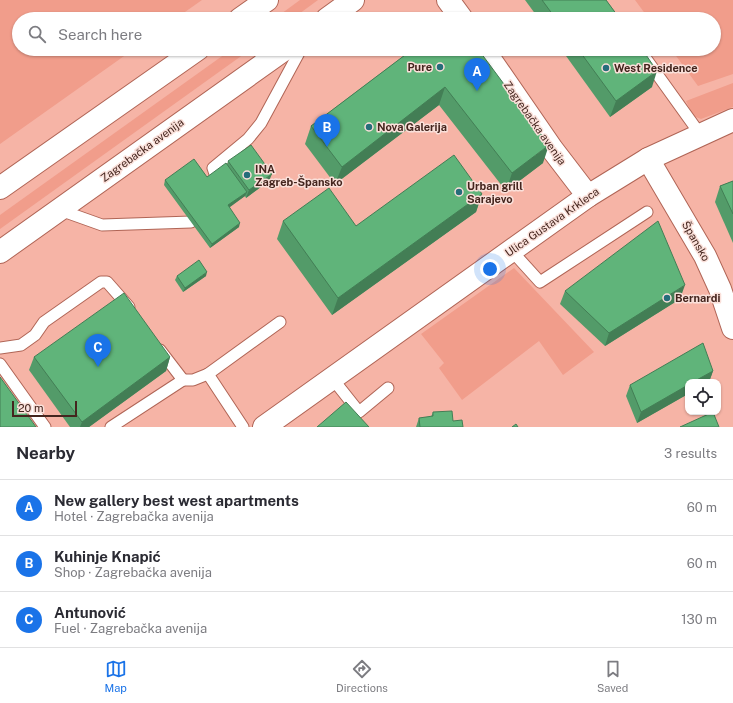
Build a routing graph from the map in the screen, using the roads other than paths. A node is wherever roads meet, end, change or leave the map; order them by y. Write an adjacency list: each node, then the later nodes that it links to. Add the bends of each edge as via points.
1 (267, 0): 4 (street)
2 (353, 0): 5 (street)
3 (448, 0): 6 (street)
4 (250, 12)
5 (337, 12)
6 (457, 12)
7 (188, 56): 16 (street)
8 (275, 56): 18 (street, Zagrebačka avenija)
9 (297, 56): 15 (lane, via 262,122 248,139 213,168)
10 (487, 56): 17 (street, Zagrebačka avenija, via 521,112)
11 (644, 56): 13 (lane)
12 (733, 120): 13 (street, Ulica Gustava Krkleca)
13 (700, 134): 14 (street, Ulica Gustava Krkleca)
14 (648, 159): 17 (street, Ulica Gustava Krkleca); 25 (street, Špansko, via 705,256 720,289)
15 (215, 174)
16 (0, 188)
17 (588, 196): 21 (street, Ulica Gustava Krkleca)
18 (60, 210): 20 (lane, via 102,225); 22 (street, Zagrebačka avenija)
19 (647, 212): 21 (lane, via 540,282)
20 (191, 222)
21 (512, 250): 30 (street, Ulica Gustava Krkleca)
22 (0, 252)
23 (138, 318): 27 (lane, via 107,282 101,282 44,322 35,335 21,345)
24 (280, 322): 29 (lane)
25 (733, 328)
26 (156, 343): 31 (lane)
27 (0, 348)
28 (0, 364): 33 (lane)
29 (208, 374): 31 (lane, via 193,380); 35 (lane)
30 (332, 378): 32 (lane, via 359,412); 36 (street, Ulica Gustava Krkleca)
31 (183, 380): 34 (lane)
32 (388, 388)
33 (45, 427)
34 (111, 427)
35 (243, 427)
36 (264, 427)

